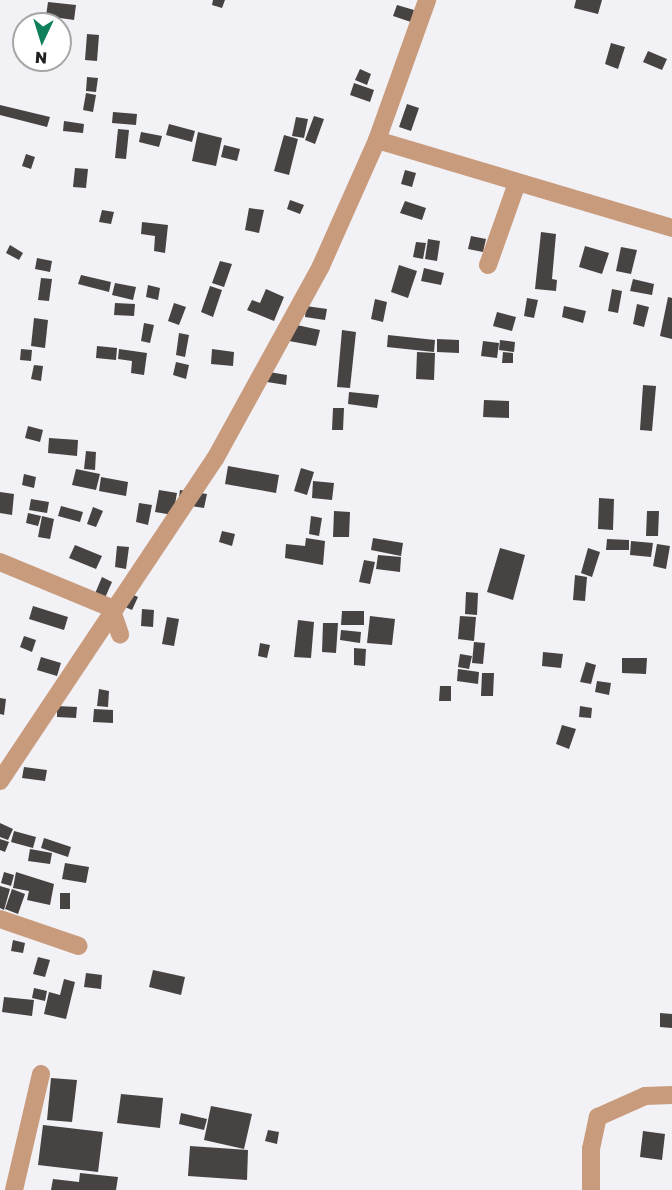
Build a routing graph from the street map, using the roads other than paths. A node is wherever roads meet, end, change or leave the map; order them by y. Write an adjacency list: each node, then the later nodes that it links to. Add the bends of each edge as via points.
1 (427, 0): 2 (street)
2 (377, 140): 3 (street); 7 (street, via 321,266 215,459)
3 (517, 183): 4 (street); 5 (street)
4 (672, 228)
5 (488, 265)
6 (0, 562): 7 (street)
7 (111, 608): 8 (street); 9 (street)
8 (120, 634)
9 (0, 781)
10 (0, 919): 11 (street)
11 (79, 946)
12 (41, 1074): 14 (street)
13 (672, 1095): 15 (street, via 645,1096 598,1117 592,1141)
14 (14, 1190)
15 (591, 1190)

